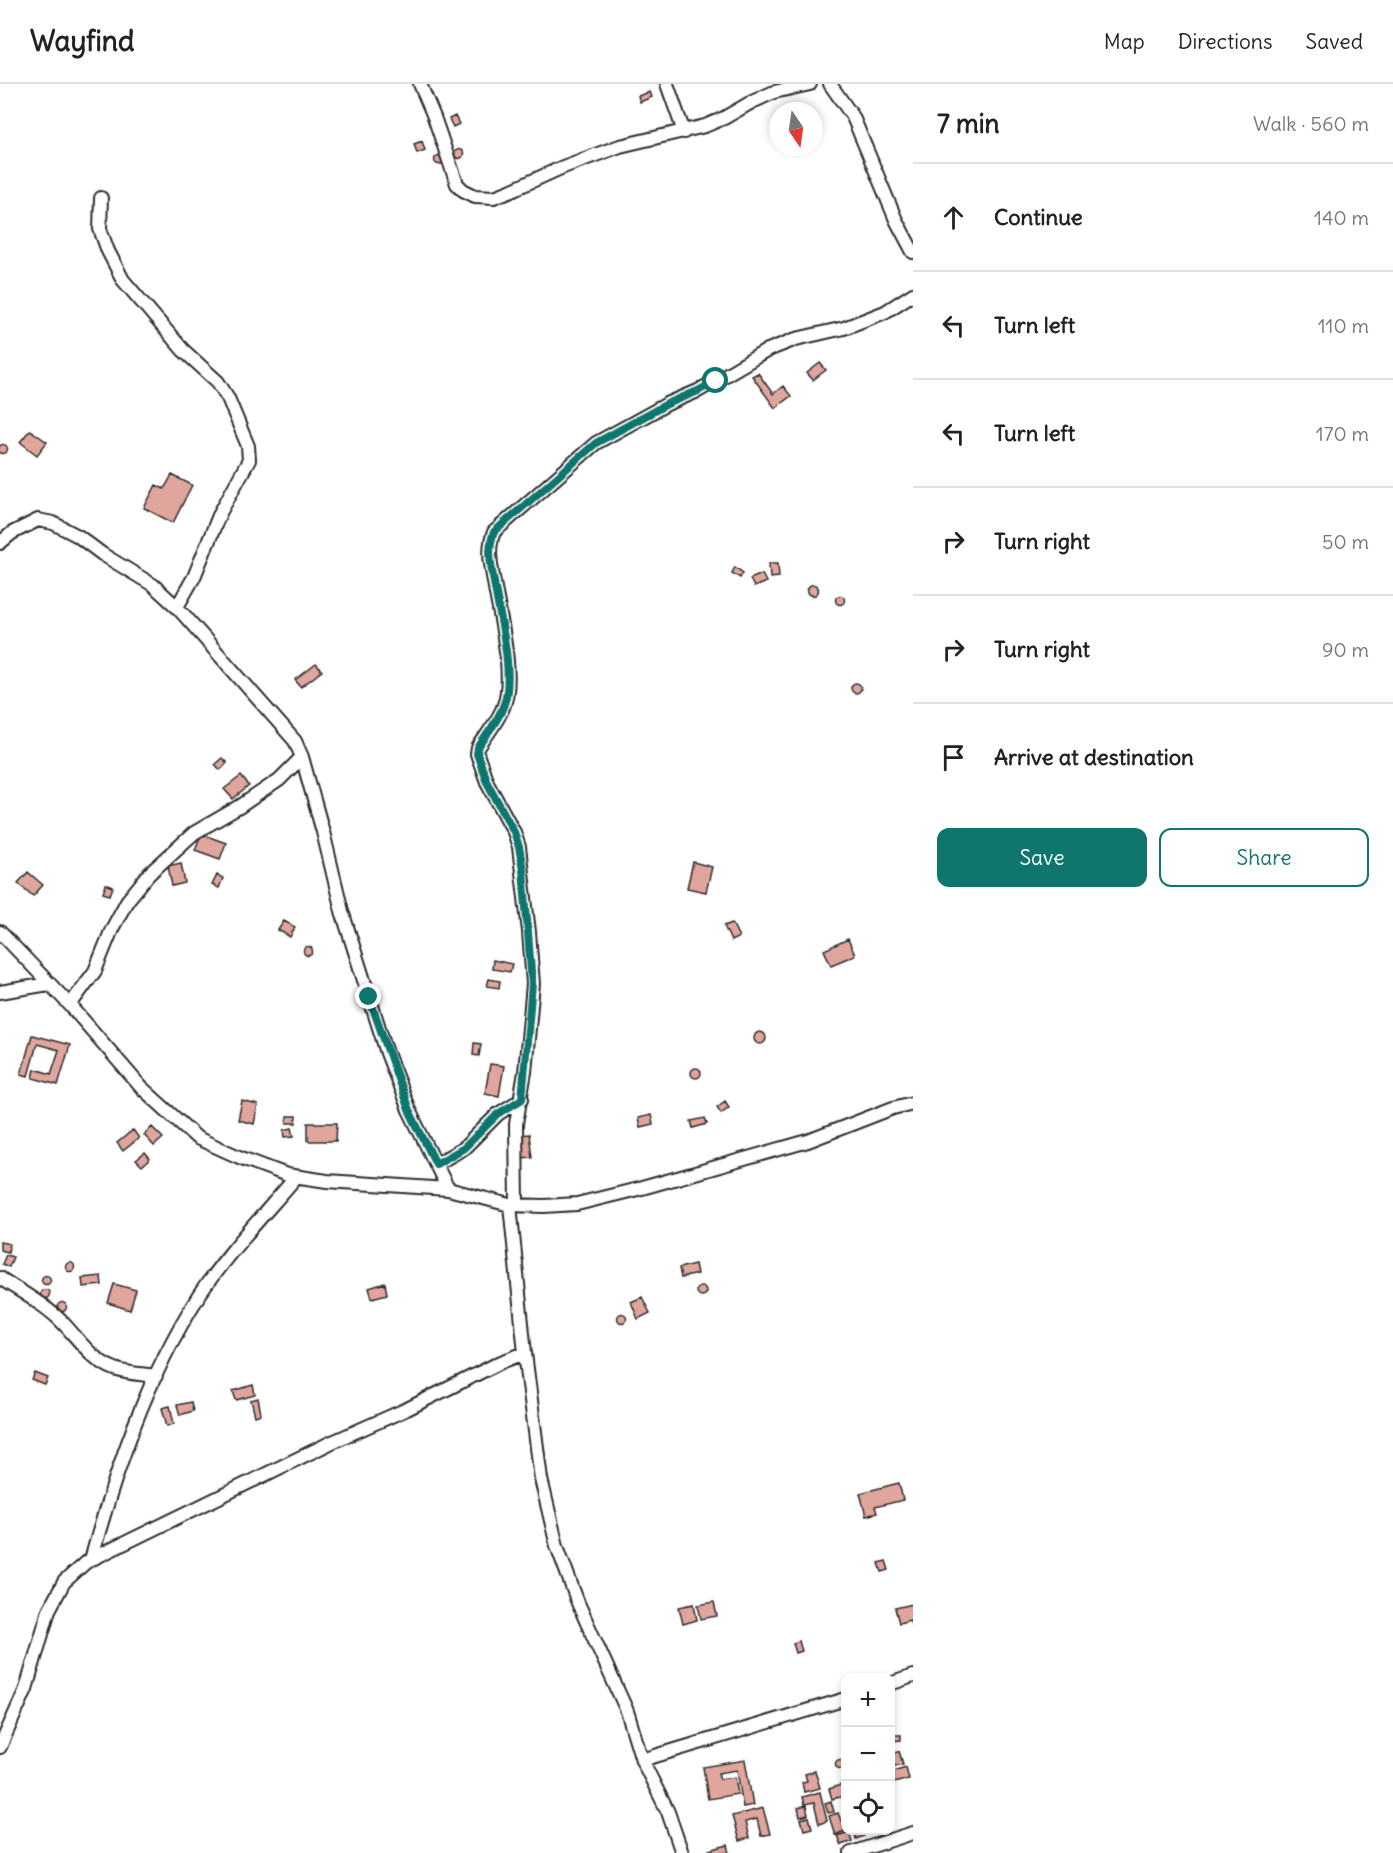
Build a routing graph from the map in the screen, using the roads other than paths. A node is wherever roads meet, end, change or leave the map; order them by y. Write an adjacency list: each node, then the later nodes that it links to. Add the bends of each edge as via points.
1 (420, 84): 5 (street, via 457,184 475,196 494,196 620,146)
2 (667, 84): 5 (street)
3 (810, 84): 5 (street, via 774,92 724,118)
4 (830, 84): 7 (street, via 853,117)
5 (684, 132)
6 (101, 198): 10 (street, via 100,229 123,280 183,350 218,382 248,446 249,460)
7 (913, 252)
8 (913, 294): 16 (street, via 885,312 768,350 596,443 494,532 489,544 507,656 507,686 504,704 477,754 514,832 523,869 532,984)
9 (0, 543): 10 (street, via 38,520 54,523 153,585)
10 (177, 607): 11 (street, via 295,741)
11 (302, 756): 15 (street, via 279,780 194,833 149,874 127,901 95,971); 18 (street, via 342,911 387,1053)
12 (0, 932): 13 (street)
13 (49, 984): 14 (street); 15 (street)
14 (0, 992)
15 (70, 1005): 19 (street, via 141,1087 197,1138)
16 (522, 1099): 18 (street, via 498,1114 464,1148); 21 (street, via 516,1124)
17 (913, 1103): 21 (street, via 808,1141 607,1197 577,1204)
18 (436, 1164): 20 (street)
19 (296, 1177): 20 (street); 24 (street, via 218,1269 171,1343)
20 (448, 1189): 21 (street)
21 (514, 1205): 23 (street)
22 (0, 1278): 24 (street, via 48,1310 97,1360 116,1370)
23 (525, 1353): 25 (street); 30 (street, via 541,1479 557,1546 627,1711)
24 (156, 1376): 25 (street, via 107,1502)
25 (92, 1560): 29 (street, via 64,1582 49,1610 26,1689)
26 (913, 1676): 27 (street)
27 (895, 1683)
28 (841, 1700): 30 (street)
29 (0, 1747)
30 (642, 1760): 32 (street, via 668,1812)
31 (913, 1833): 33 (street)
32 (682, 1853)
33 (851, 1853)

